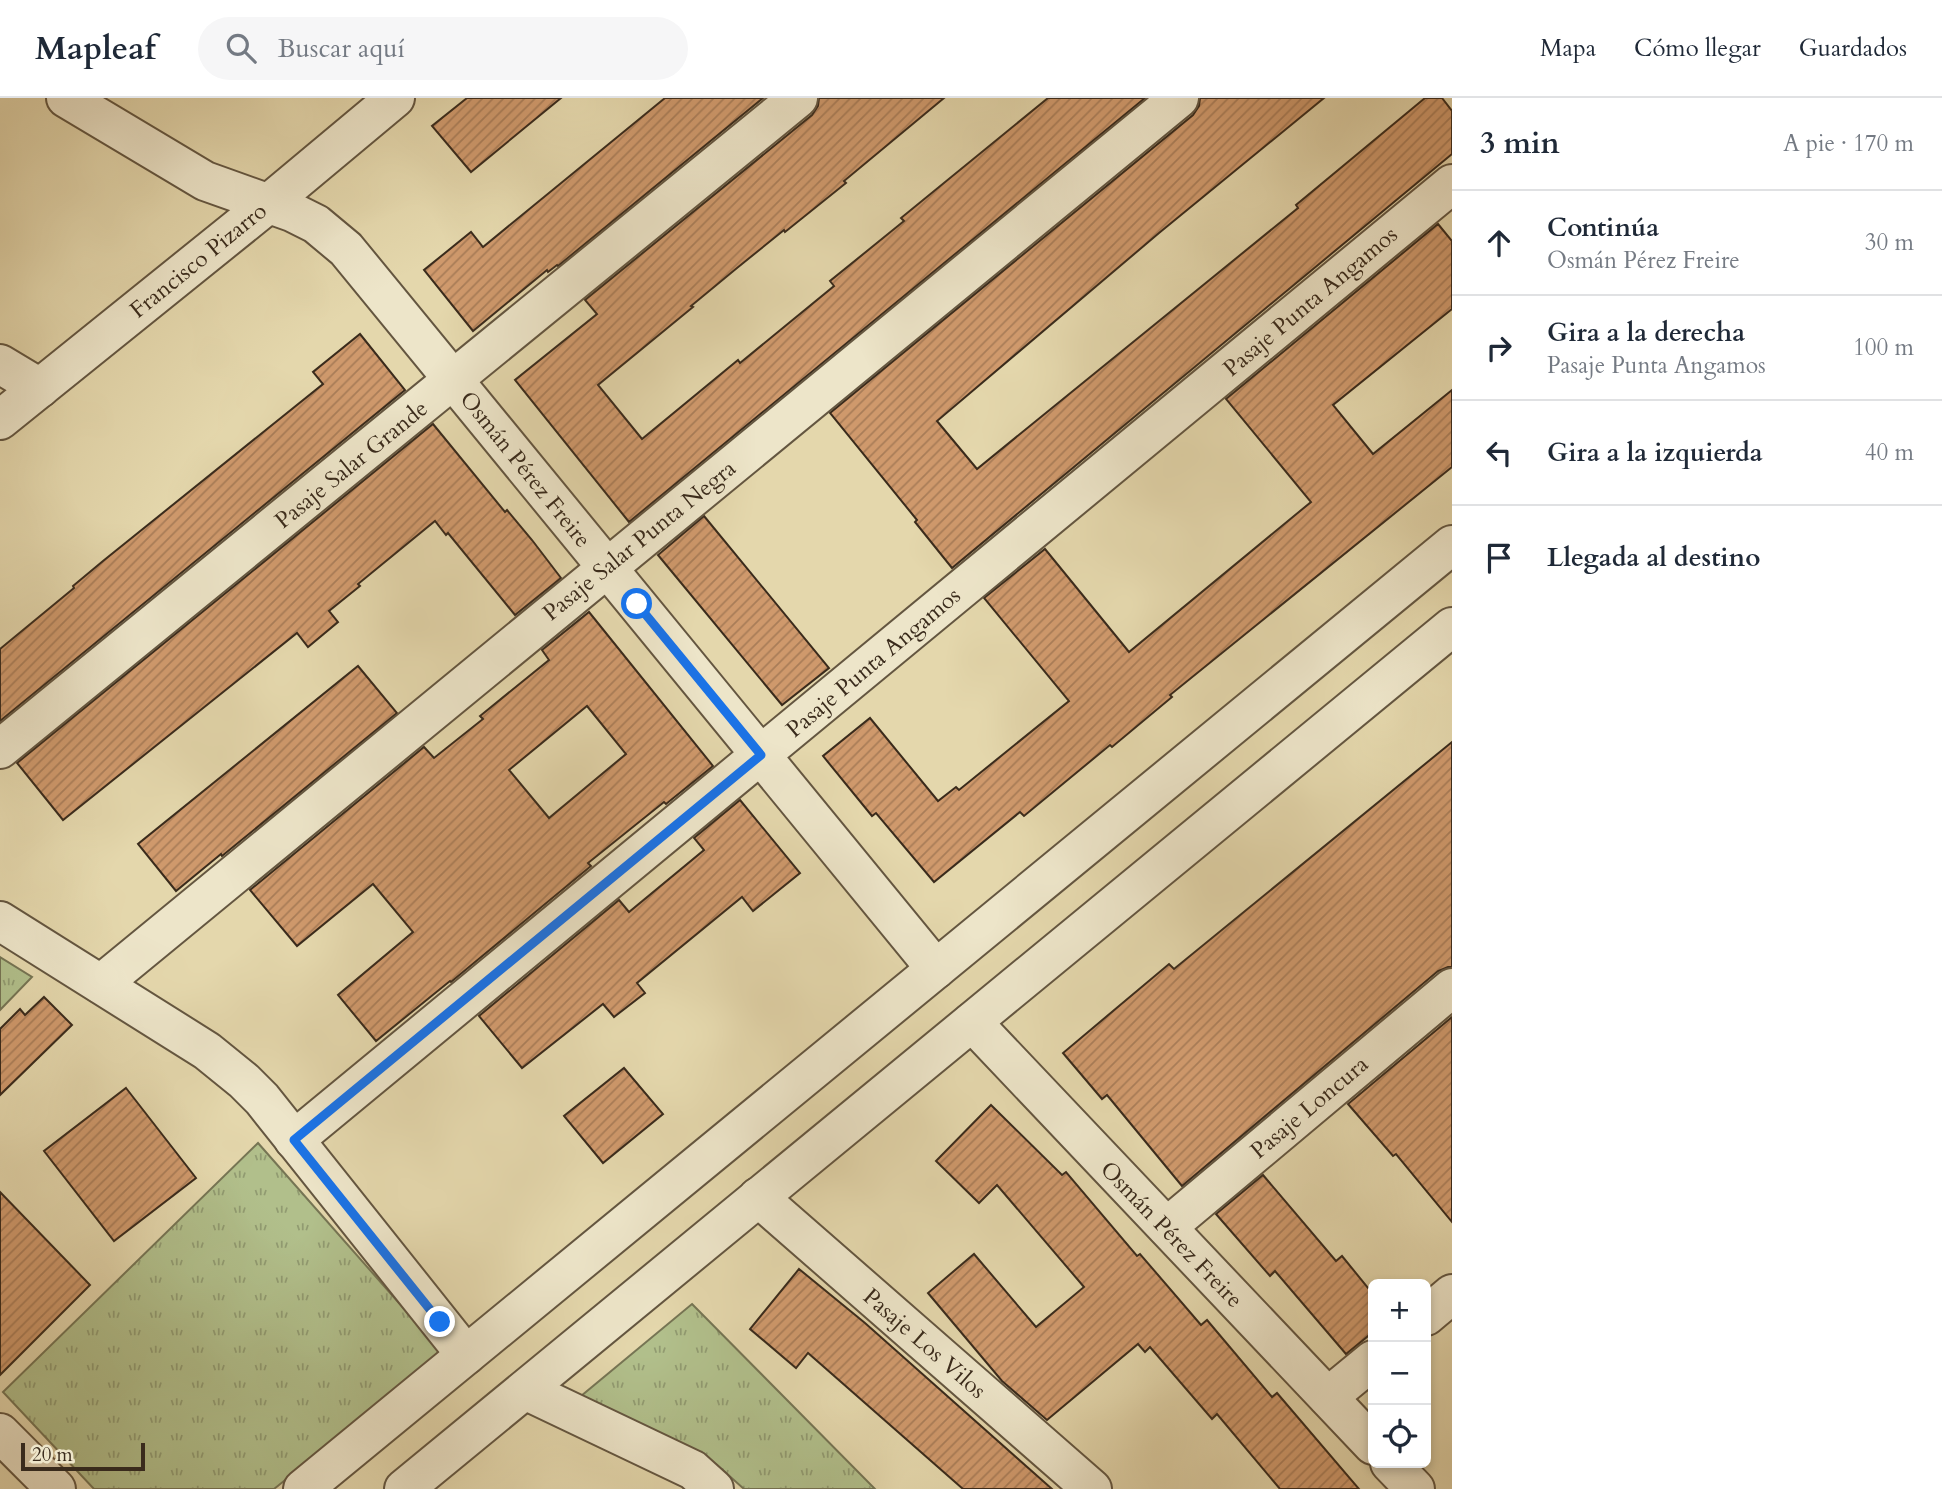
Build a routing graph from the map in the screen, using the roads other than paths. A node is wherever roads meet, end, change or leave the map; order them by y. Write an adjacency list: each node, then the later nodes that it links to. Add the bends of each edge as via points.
1 (66, 98): 6 (street, Osmán Pérez Freire, via 205,181)
2 (396, 98): 6 (street, Francisco Pizarro)
3 (798, 98): 8 (street, Pasaje Salar Grande)
4 (1179, 98): 12 (street, Pasaje Salar Punta Negra)
5 (1452, 184): 15 (street, Pasaje Punta Angamos)
6 (268, 204): 8 (street, Osmán Pérez Freire, via 316,224 346,249); 9 (street, Francisco Pizarro)
7 (0, 364): 9 (street)
8 (454, 380): 12 (street, Osmán Pérez Freire); 14 (street, Pasaje Salar Grande)
9 (40, 388): 10 (street, Francisco Pizarro)
10 (0, 420)
11 (1452, 545): 17 (street)
12 (607, 567): 15 (street, Osmán Pérez Freire); 18 (street, Pasaje Salar Punta Negra)
13 (1452, 627): 20 (street)
14 (0, 749)
15 (761, 755): 17 (street, Osmán Pérez Freire); 21 (street, Pasaje Punta Angamos)
16 (0, 921): 18 (street)
17 (936, 969): 26 (street)
18 (101, 984): 21 (street, via 225,1064 262,1099)
19 (1452, 988): 23 (street, Pasaje Loncura)
20 (972, 1022): 22 (street); 23 (street, Osmán Pérez Freire)
21 (294, 1140): 26 (street)
22 (758, 1197): 28 (street); 37 (street, Pasaje Los Vilos)
23 (1167, 1227): 29 (street, Osmán Pérez Freire)
24 (1452, 1294): 25 (street)
25 (1431, 1312)
26 (467, 1355): 34 (street)
27 (1368, 1364): 29 (street)
28 (525, 1390): 35 (street); 36 (street, via 692,1470)
29 (1328, 1397): 31 (street, Osmán Pérez Freire)
30 (0, 1433): 33 (street)
31 (1368, 1440)
32 (1395, 1468): 38 (street)
33 (56, 1489)
34 (303, 1489)
35 (404, 1489)
36 (715, 1489)
37 (1092, 1489)
38 (1415, 1489)

